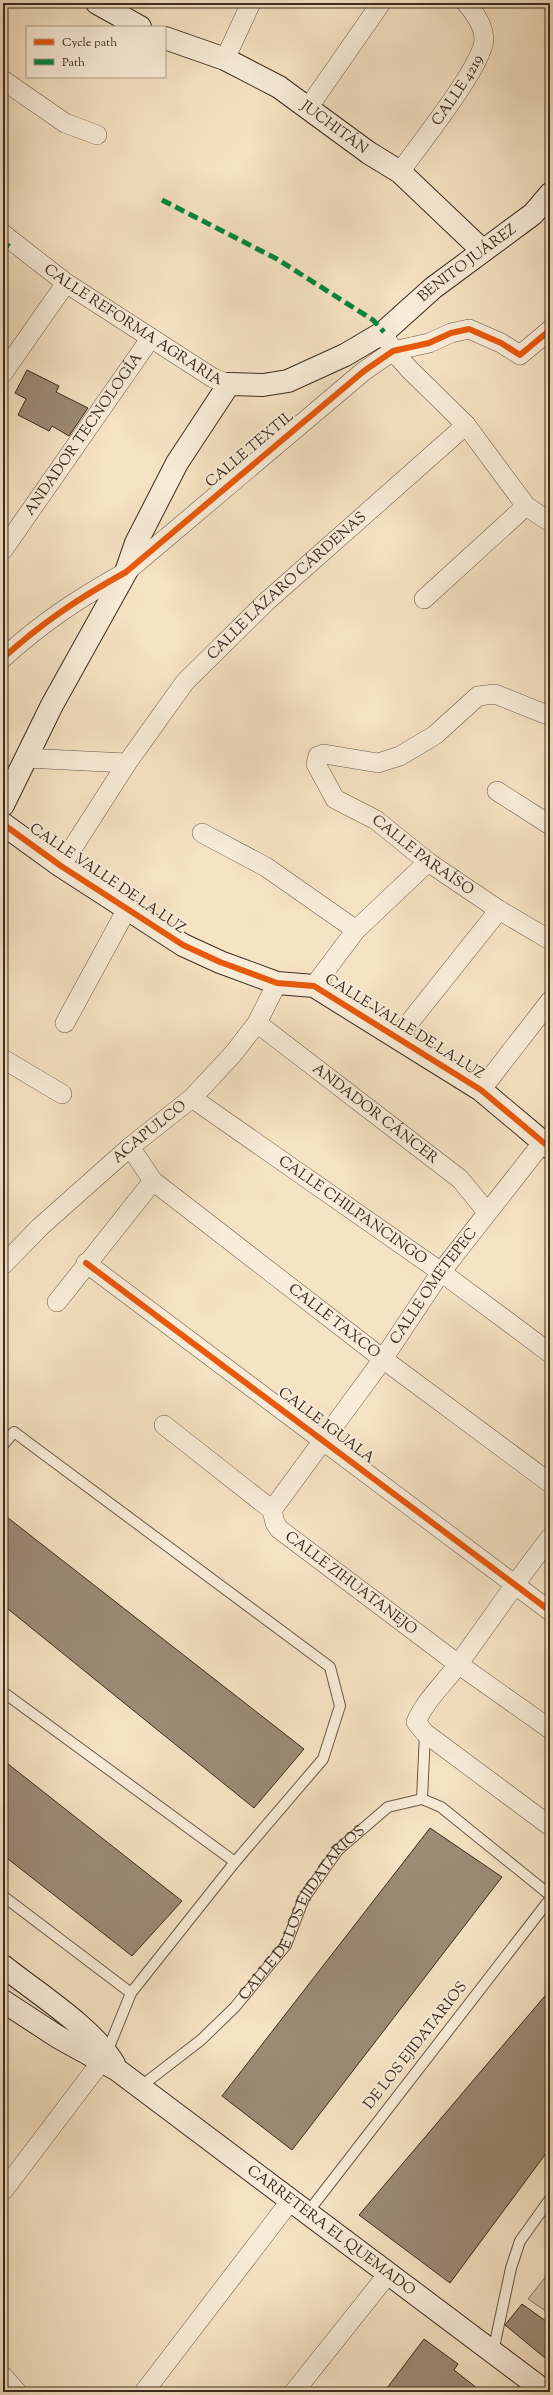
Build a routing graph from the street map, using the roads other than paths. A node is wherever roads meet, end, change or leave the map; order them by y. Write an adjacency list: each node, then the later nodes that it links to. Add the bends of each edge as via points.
1 (97, 3): 5 (street)
2 (250, 3): 7 (street)
3 (381, 3): 9 (street)
4 (466, 3): 11 (street, CALLE 4219, via 477,15 484,38 476,64)
5 (138, 26)
6 (166, 38): 7 (street, JUCHITÁN)
7 (225, 59): 9 (street, JUCHITÁN, via 279,87)
8 (3, 80): 10 (street, via 65,123)
9 (308, 108): 11 (street, JUCHITÁN)
10 (97, 134)
11 (400, 172): 14 (street, JUCHITÁN)
12 (550, 194): 14 (street, BENITO JUÁREZ, via 533,214)
13 (6, 242): 15 (street, CALLE REFORMA AGRARIA)
14 (482, 250): 18 (street, BENITO JUÁREZ, via 433,288)
15 (66, 283): 17 (street, CALLE REFORMA AGRARIA); 19 (street)
16 (550, 330): 18 (street, via 520,355 501,343 469,329 451,333 429,343)
17 (150, 339): 20 (street, CALLE REFORMA AGRARIA, via 213,378); 24 (street, ANDADOR TECNOLOGÍA)
18 (388, 342): 20 (street, CALLE REFORMA AGRARIA, via 345,355 288,381 263,385); 21 (street); 25 (street, CALLE TEXTIL, via 364,371)
19 (3, 373)
20 (229, 384): 25 (street, via 177,463 136,543)
21 (466, 425): 22 (street, via 484,453); 30 (street, CALLE LÁZARO CÁRDENAS, via 266,602 184,682)
22 (526, 506): 23 (street); 26 (street)
23 (550, 522)
24 (3, 550)
25 (126, 572): 27 (street, CALLE TEXTIL, via 39,626); 29 (street, via 52,704)
26 (424, 598)
27 (3, 658)
28 (550, 716): 36 (street, CALLE PARAÍSO, via 495,694 478,696 435,735 400,756 378,763 324,754 318,756 316,764 335,799 376,820)
29 (25, 758): 30 (street); 32 (street)
30 (127, 763): 37 (street, CALLE LÁZARO CÁRDENAS)
31 (498, 791): 34 (street)
32 (3, 805)
33 (3, 824): 37 (street, CALLE VALLE DE LA LUZ)
34 (550, 826)
35 (202, 833): 40 (street, via 266,867)
36 (428, 862): 39 (street, CALLE PARAÍSO); 40 (street)
37 (61, 866): 38 (street, CALLE VALLE DE LA LUZ)
38 (127, 909): 42 (street, CALLE VALLE DE LA LUZ, via 183,945); 46 (street)
39 (499, 910): 41 (street, CALLE PARAÍSO); 47 (street)
40 (356, 930): 43 (street)
41 (550, 940)
42 (277, 983): 43 (street, CALLE VALLE DE LA LUZ); 45 (street, ACAPULCO)
43 (314, 986): 47 (street, CALLE VALLE DE LA LUZ)
44 (550, 1001): 49 (street)
45 (257, 1022): 51 (street, ACAPULCO, via 233,1054); 55 (street, ANDADOR CÁNCER, via 460,1179)
46 (65, 1023)
47 (398, 1038): 49 (street, CALLE VALLE DE LA LUZ)
48 (3, 1059): 50 (street)
49 (481, 1090): 52 (street, CALLE VALLE DE LA LUZ)
50 (62, 1094)
51 (192, 1098): 53 (street, ACAPULCO); 58 (street, CALLE CHILPANCINGO)
52 (546, 1145): 55 (street, CALLE OMETEPEC)
53 (130, 1146): 54 (street, CALLE TAXCO); 57 (street, ACAPULCO)
54 (153, 1181): 56 (street); 61 (street, CALLE TAXCO)
55 (487, 1212): 58 (street, CALLE OMETEPEC)
56 (86, 1263): 59 (street); 63 (street, CALLE IGUALA)
57 (3, 1264)
58 (441, 1272): 60 (street, CALLE CHILPANCINGO); 61 (street, CALLE OMETEPEC)
59 (56, 1302)
60 (550, 1353)
61 (383, 1359): 63 (street, CALLE OMETEPEC); 65 (street, CALLE TAXCO)
62 (164, 1425): 66 (street)
63 (324, 1439): 66 (street, CALLE OMETEPEC); 68 (street, CALLE IGUALA)
64 (3, 1445): 76 (lane, via 14,1432 330,1667 340,1706 324,1759)
65 (550, 1483)
66 (272, 1510): 70 (street, CALLE ZIHUATANEJO, via 279,1529)
67 (550, 1538): 68 (street)
68 (513, 1585): 69 (street, CALLE IGUALA); 70 (street)
69 (550, 1611)
70 (458, 1664): 72 (street, via 421,1710); 73 (street, CALLE ZIHUATANEJO)
71 (3, 1692): 76 (lane)
72 (421, 1727): 74 (lane); 75 (street)
73 (550, 1730)
74 (422, 1799): 77 (lane, via 441,1807); 84 (lane, CALLE DE LOS EJIDATARIOS, via 388,1807 338,1850 304,1898 286,1945 235,2007 201,2040)
75 (550, 1826)
76 (235, 1862): 81 (lane)
77 (550, 1895)
78 (3, 1896): 81 (lane)
79 (550, 1899): 87 (lane, DE LOS EJIDATARIOS, via 416,2069)
80 (3, 1966): 83 (street, CARRETERA EL QUEMADO, via 76,2023)
81 (131, 1993): 83 (lane)
82 (3, 2001): 83 (street, CARRETERA EL QUEMADO)
83 (108, 2061): 84 (street, CARRETERA EL QUEMADO); 85 (street)
84 (140, 2087): 87 (street, CARRETERA EL QUEMADO)
85 (3, 2191)
86 (550, 2199): 89 (lane, via 520,2241 511,2268)
87 (300, 2206): 88 (street, CARRETERA EL QUEMADO); 92 (street)
88 (388, 2274): 89 (street, CARRETERA EL QUEMADO); 93 (street)
89 (493, 2352): 94 (street, CARRETERA EL QUEMADO)
90 (3, 2376): 91 (street)
91 (17, 2392)
92 (144, 2392)
93 (294, 2392)
94 (546, 2392)

